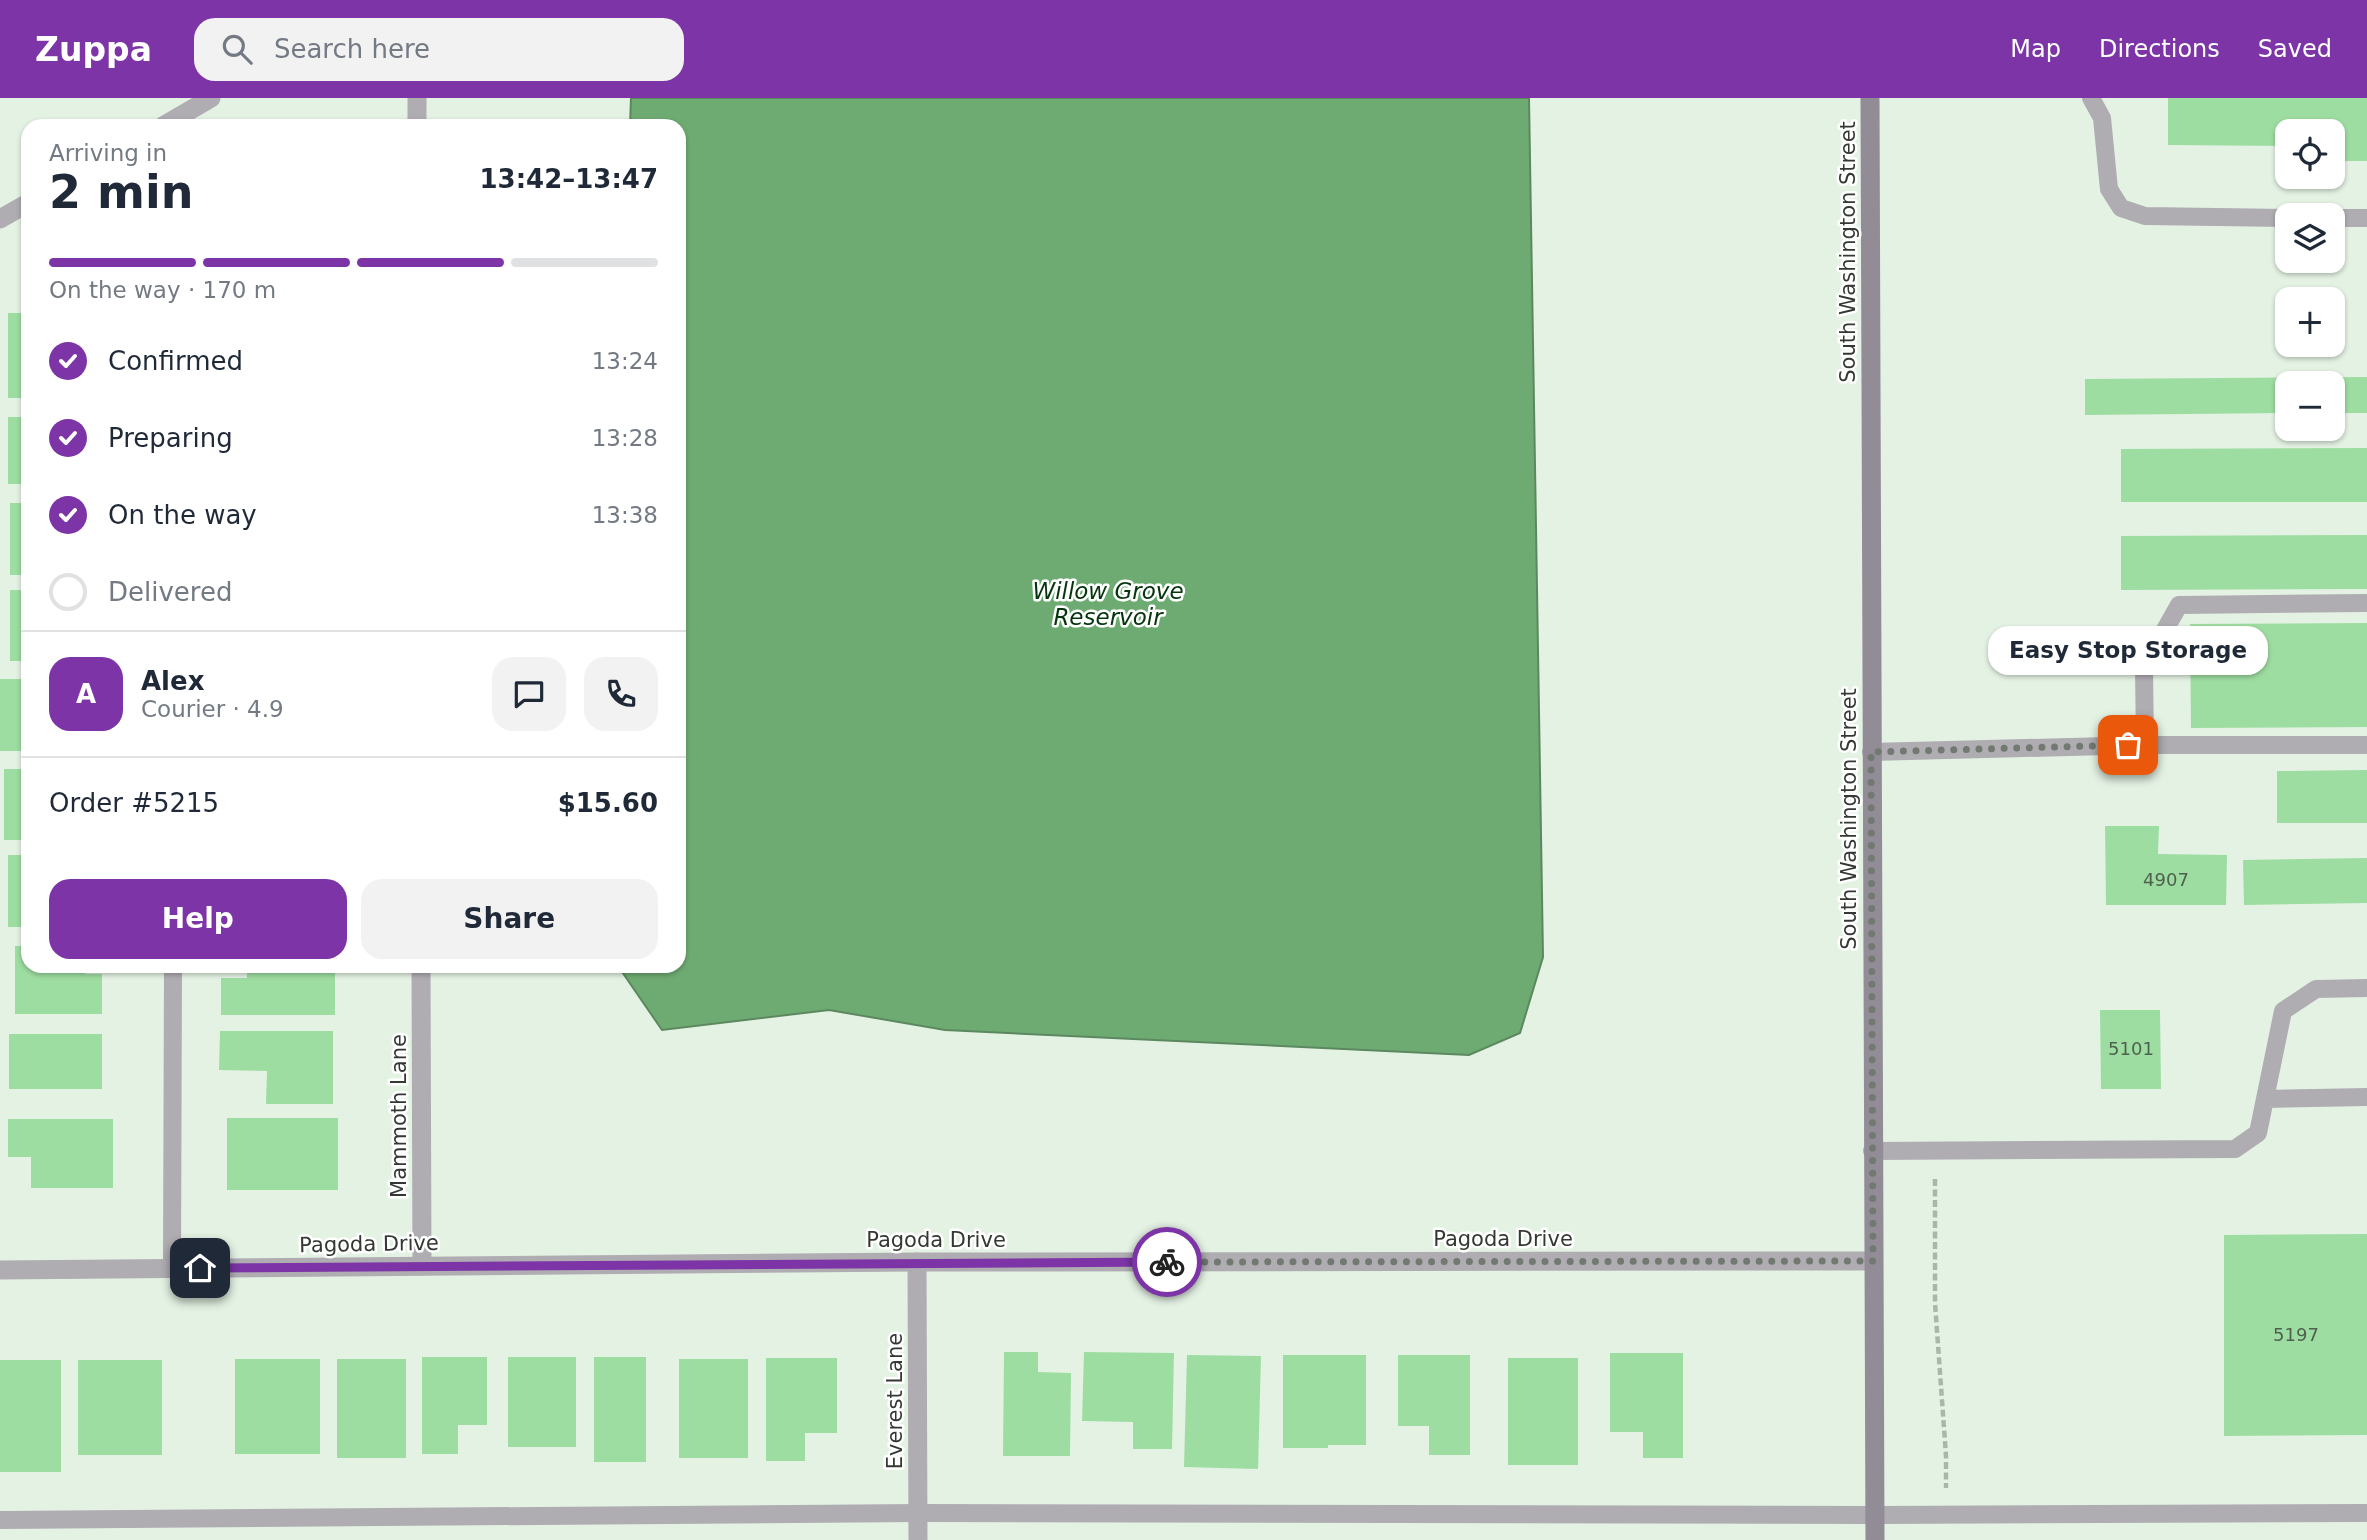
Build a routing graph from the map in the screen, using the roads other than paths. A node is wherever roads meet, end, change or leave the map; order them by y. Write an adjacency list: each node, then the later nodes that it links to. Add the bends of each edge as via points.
1 (211, 98): 5 (street)
2 (417, 98): 6 (street)
3 (1870, 98): 15 (main road, South Washington Street)
4 (2091, 98): 8 (lane, via 2102,118 2109,189 2121,208 2145,216)
5 (177, 119)
6 (417, 119)
7 (21, 207): 11 (street)
8 (2275, 218)
9 (2345, 218): 10 (lane)
10 (2367, 218)
11 (0, 219)
12 (2367, 603): 13 (lane, via 2179,605 2144,667)
13 (2145, 745): 14 (lane); 15 (lane)
14 (2367, 745)
15 (1871, 752): 21 (main road, South Washington Street)
16 (173, 973): 25 (lane)
17 (421, 973): 24 (street, Mammoth Lane)
18 (2367, 988): 20 (lane, via 2316,989 2283,1011)
19 (2367, 1097): 20 (lane)
20 (2266, 1099): 21 (lane, via 2259,1133 2235,1149)
21 (1872, 1151): 22 (main road, South Washington Street)
22 (1873, 1261): 23 (street, Pagoda Drive); 29 (main road, South Washington Street)
23 (918, 1262): 24 (street, Pagoda Drive); 27 (street, Everest Lane)
24 (422, 1266): 25 (street, Pagoda Drive)
25 (172, 1269): 26 (street, Pagoda Drive)
26 (0, 1270)
27 (918, 1513): 29 (lane); 30 (lane); 31 (street, Everest Lane)
28 (2367, 1513): 29 (lane)
29 (1875, 1515): 32 (main road, South Washington Street)
30 (0, 1520)
31 (918, 1540)
32 (1875, 1540)

